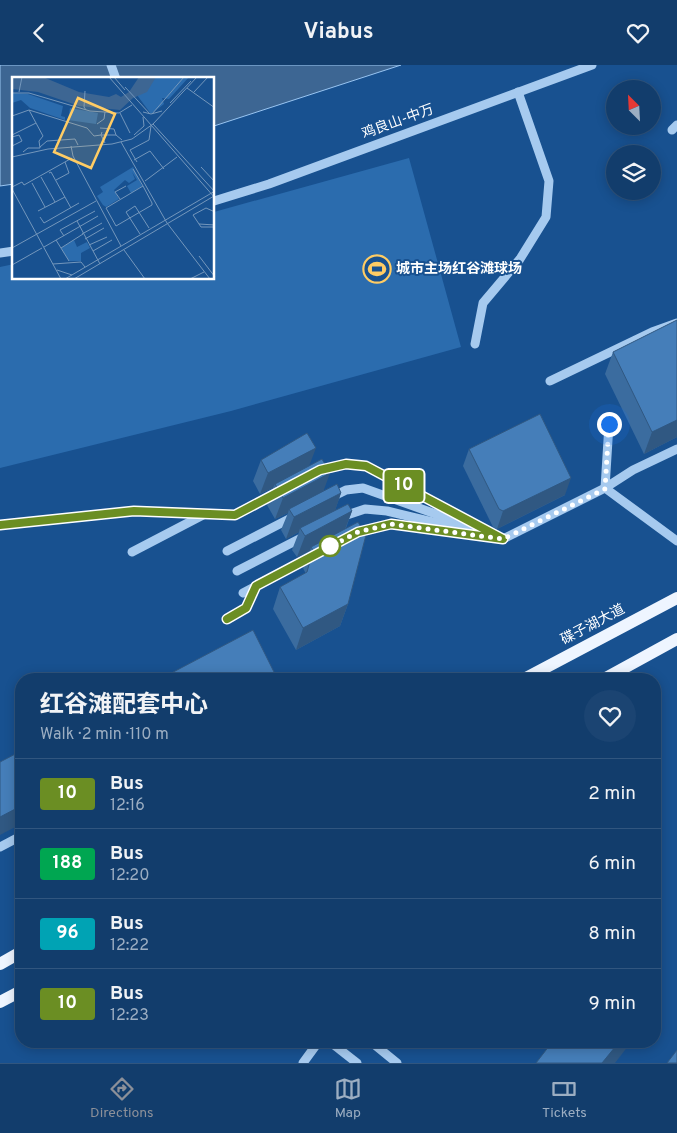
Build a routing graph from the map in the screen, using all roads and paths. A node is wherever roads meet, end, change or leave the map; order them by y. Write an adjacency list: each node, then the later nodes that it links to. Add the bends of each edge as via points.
1 (111, 65): 3 (street)
2 (592, 65): 4 (street, 鸡良山-中万)
3 (115, 77)
4 (518, 92): 5 (street, 鸡良山-中万, via 269,184); 7 (street, via 549,181 546,217 520,259 483,303)
5 (215, 200)
6 (677, 323): 8 (street)
7 (475, 344)
8 (550, 381)
9 (609, 424): 13 (street)
10 (677, 449): 13 (street, via 633,470)
11 (312, 475): 20 (street, via 346,464 366,466)
12 (286, 488): 16 (street, via 235,515)
13 (605, 489): 20 (street); 22 (street)
14 (320, 503): 20 (street, via 346,490 363,488)
15 (303, 511): 24 (street)
16 (205, 514): 18 (street, via 134,511); 25 (street)
17 (329, 523): 20 (street, via 365,509 387,511)
18 (0, 525)
19 (312, 532): 26 (street)
20 (503, 539): 21 (street, via 391,524 358,532)
21 (341, 541)
22 (677, 541)
23 (324, 550): 27 (street)
24 (227, 551)
25 (132, 552)
26 (236, 571)
27 (256, 586): 28 (street); 30 (street, via 246,608)
28 (243, 593)
29 (677, 598): 32 (main road, 碟子湖大道)
30 (227, 619)
31 (677, 639): 33 (main road)
32 (535, 673)
33 (615, 673)
34 (15, 839): 35 (street)
35 (0, 847)
36 (15, 955): 37 (main road)
37 (0, 963)
38 (15, 994): 39 (main road)
39 (0, 1002)
40 (314, 1048): 43 (street)
41 (338, 1048): 44 (street)
42 (379, 1048): 45 (street)
43 (303, 1063)
44 (357, 1063)
45 (397, 1063)

